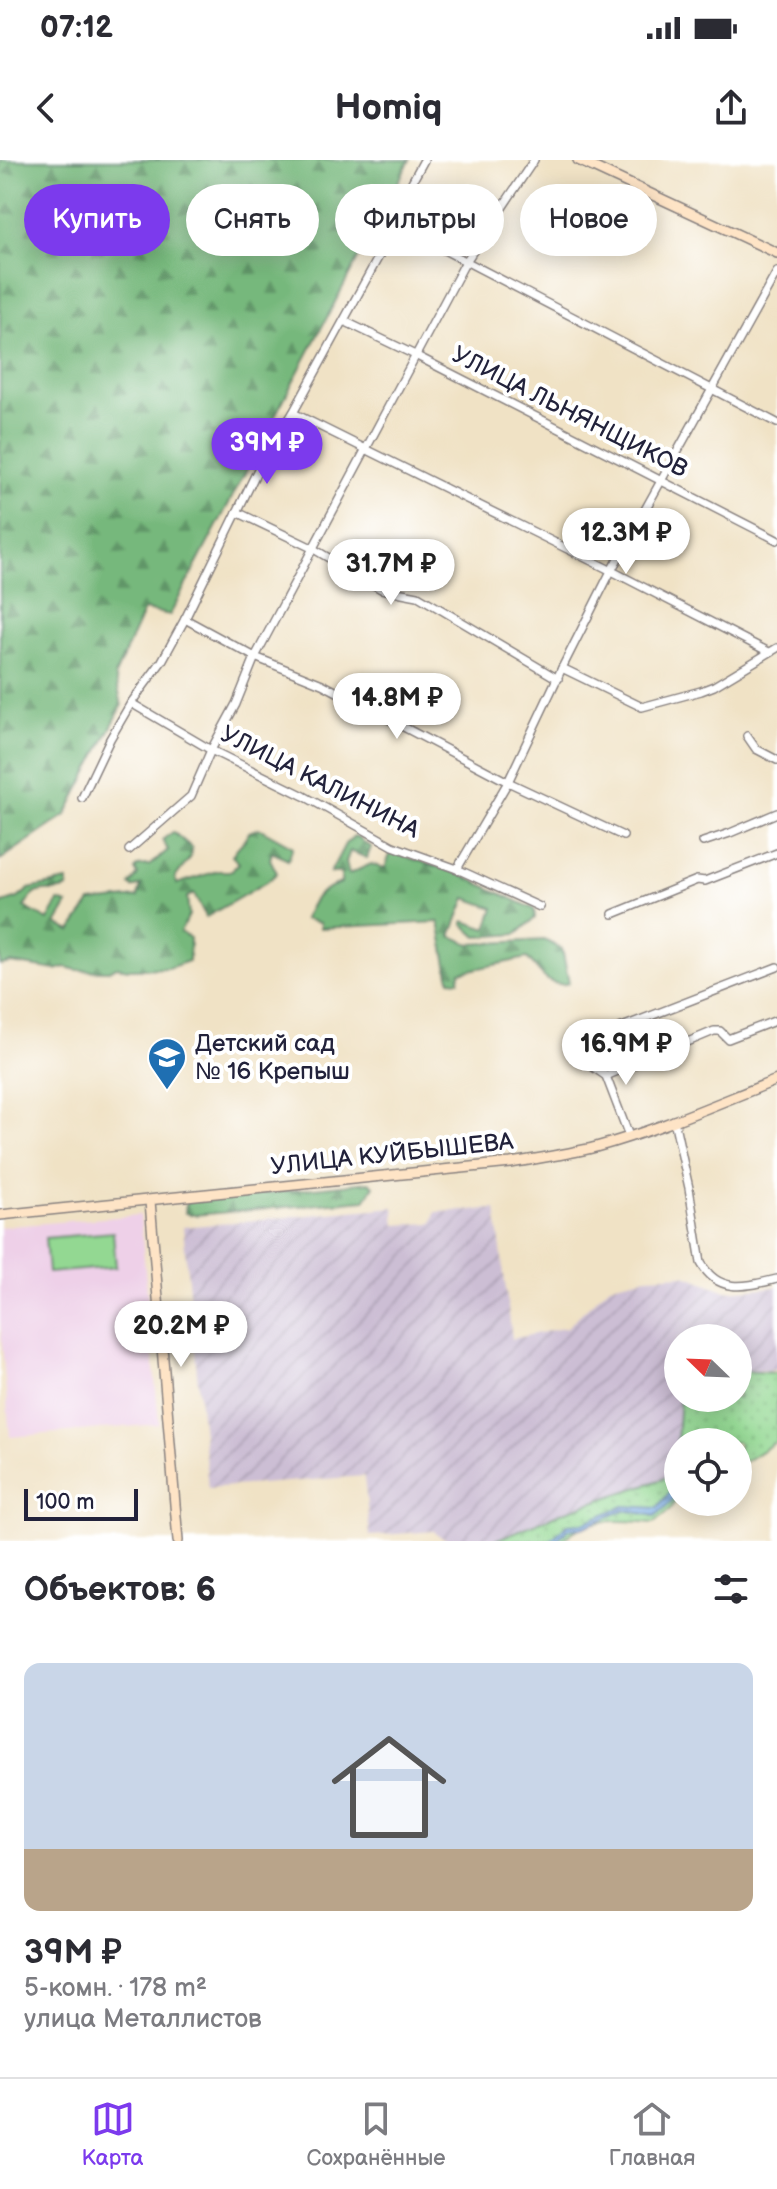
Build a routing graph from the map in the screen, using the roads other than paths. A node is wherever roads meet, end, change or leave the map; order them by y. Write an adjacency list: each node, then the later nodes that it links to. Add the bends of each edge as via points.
1 (424, 160): 4 (street)
2 (534, 160): 8 (street)
3 (578, 160): 5 (main road)
4 (411, 184)
5 (777, 253)
6 (379, 256): 10 (street)
7 (452, 256): 8 (street)
8 (465, 263): 11 (street); 12 (street)
9 (777, 272): 12 (street)
10 (344, 321): 11 (street, УЛИЦА ЛЬНЯНЩИКОВ); 13 (street)
11 (415, 355): 15 (street); 16 (street, УЛИЦА ЛЬНЯНЩИКОВ)
12 (712, 388): 14 (street); 16 (street)
13 (293, 413): 15 (street); 17 (street)
14 (777, 423)
15 (366, 448): 19 (street); 20 (street)
16 (662, 481): 18 (street, УЛИЦА ЛЬНЯНЩИКОВ); 20 (street)
17 (237, 512): 19 (street); 21 (street)
18 (777, 540)
19 (312, 548): 23 (street); 25 (street, via 381,589 418,596)
20 (611, 571): 22 (street); 24 (street)
21 (185, 619): 23 (street); 26 (street)
22 (773, 650): 24 (street, via 714,686 642,707)
23 (255, 657): 28 (street); 30 (street, via 322,684)
24 (562, 668): 25 (street)
25 (558, 679): 30 (street)
26 (131, 703): 28 (street, УЛИЦА КАЛИНИНА); 31 (street)
27 (747, 736): 29 (street, via 756,749)
28 (211, 750): 35 (street, via 191,796); 37 (street, УЛИЦА КАЛИНИНА, via 393,846)
29 (777, 760)
30 (508, 782): 33 (street); 37 (street)
31 (82, 798)
32 (777, 813): 34 (street)
33 (623, 836)
34 (703, 842)
35 (129, 850)
36 (777, 853): 39 (street)
37 (457, 869): 38 (street, УЛИЦА КАЛИНИНА)
38 (540, 907)
39 (613, 914)
40 (777, 967): 42 (street, via 591,1039 587,1054)
41 (777, 1020): 42 (street, via 728,1039 714,1031)
42 (606, 1076): 45 (street)
43 (777, 1080): 44 (main road, УЛИЦА КУЙБЫШЕВА)
44 (674, 1120): 45 (main road, УЛИЦА КУЙБЫШЕВА); 48 (street, via 706,1273 731,1286)
45 (629, 1136): 46 (main road, УЛИЦА КУЙБЫШЕВА, via 511,1163)
46 (150, 1201): 47 (main road, УЛИЦА КУЙБЫШЕВА); 49 (main road)
47 (0, 1215)
48 (777, 1279)
49 (178, 1541)

